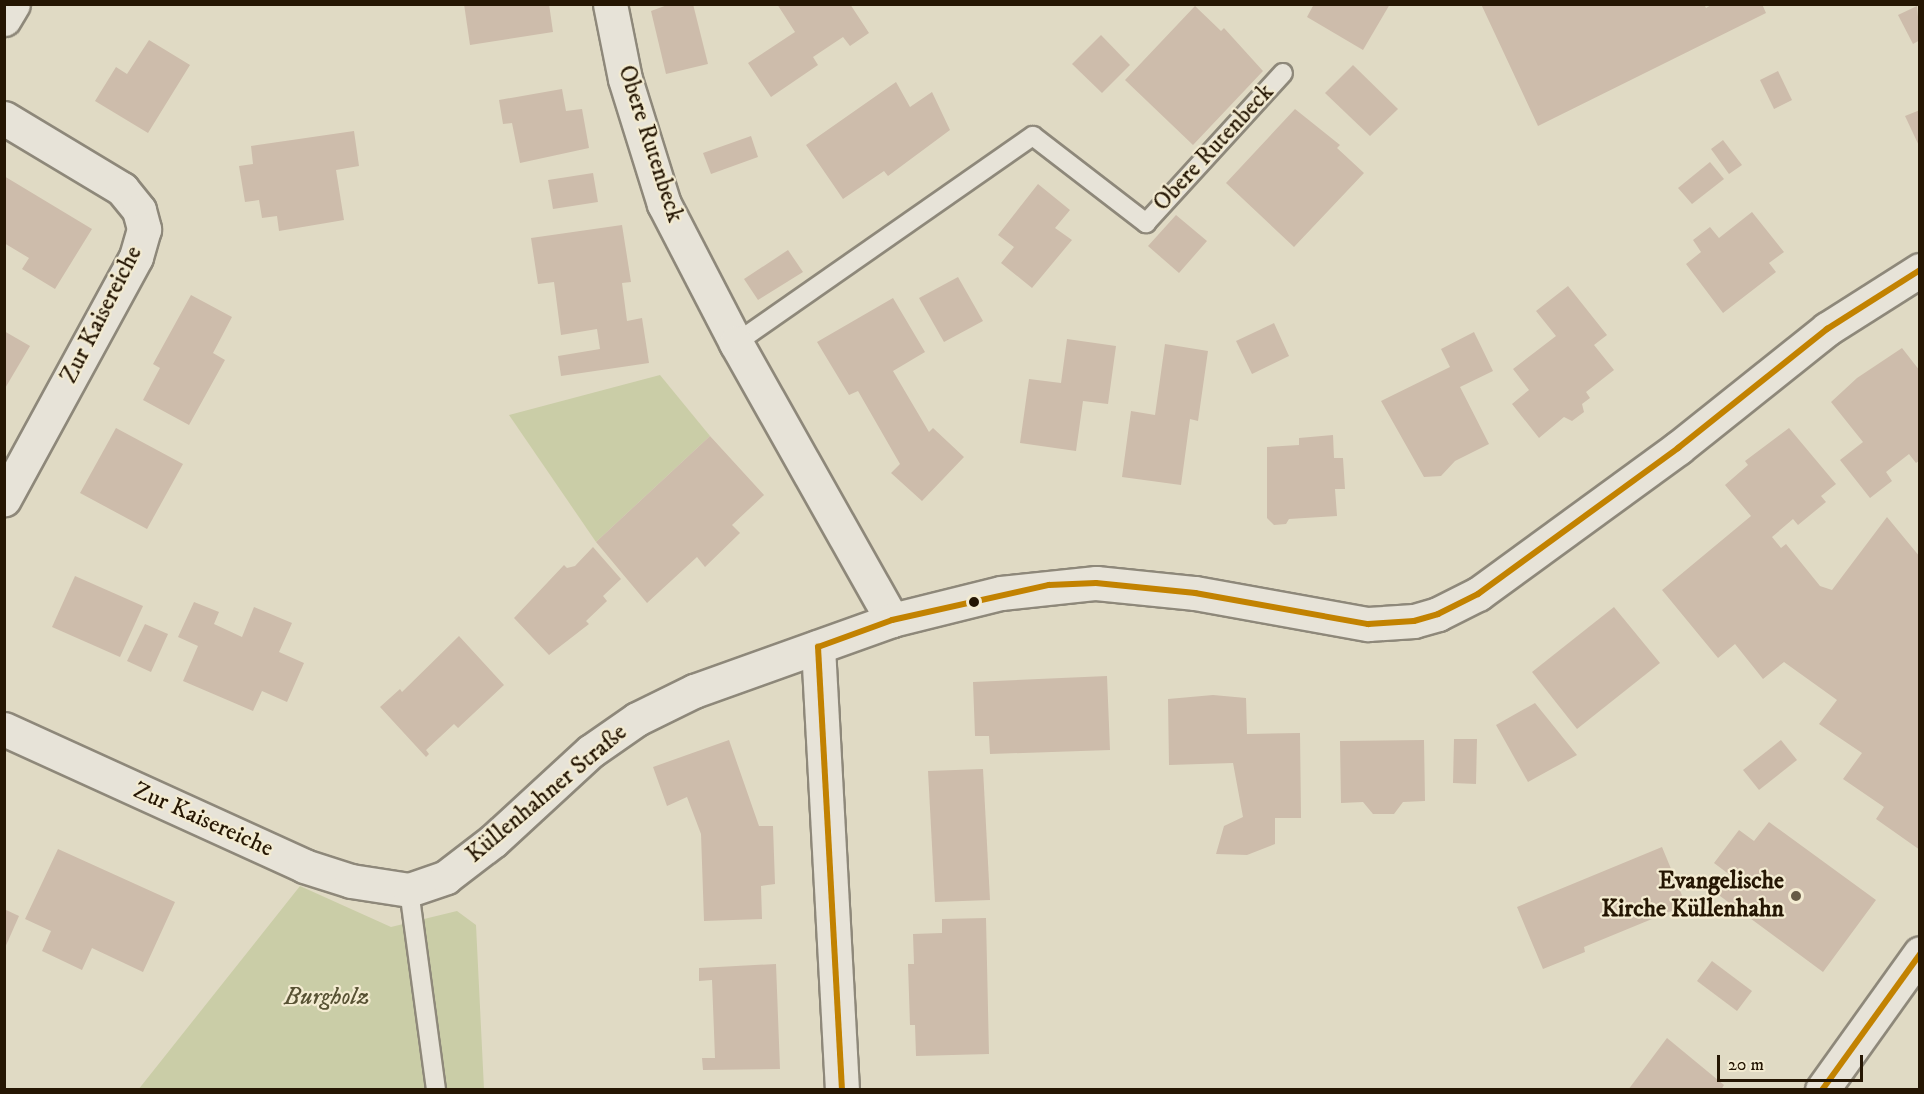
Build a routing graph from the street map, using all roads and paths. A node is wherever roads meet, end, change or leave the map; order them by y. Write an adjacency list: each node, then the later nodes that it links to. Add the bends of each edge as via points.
1 (13, 4): 3 (street)
2 (610, 4): 7 (street, Obere Rutenbeck, via 625,79 664,204)
3 (4, 19)
4 (1283, 73): 7 (lane, Obere Rutenbeck, via 1146,223 1033,136)
5 (4, 118): 8 (street, Zur Kaisereiche, via 122,189 139,210 144,229 136,257)
6 (1920, 270): 9 (street, Küllenhahner Straße, via 1827,329 1678,448 1478,594 1438,614 1414,621 1368,624 1195,593 1096,583 1001,593)
7 (736, 343): 9 (street, Obere Rutenbeck)
8 (4, 499)
9 (892, 620): 10 (street, Küllenhahner Straße)
10 (818, 647): 12 (street, Küllenhahner Straße, via 694,691 637,719 591,751 446,877); 15 (street)
11 (4, 729): 12 (street, Zur Kaisereiche, via 304,866 351,881)
12 (409, 890): 14 (lane)
13 (1920, 953): 16 (street)
14 (436, 1089)
15 (842, 1089)
16 (1822, 1089)

